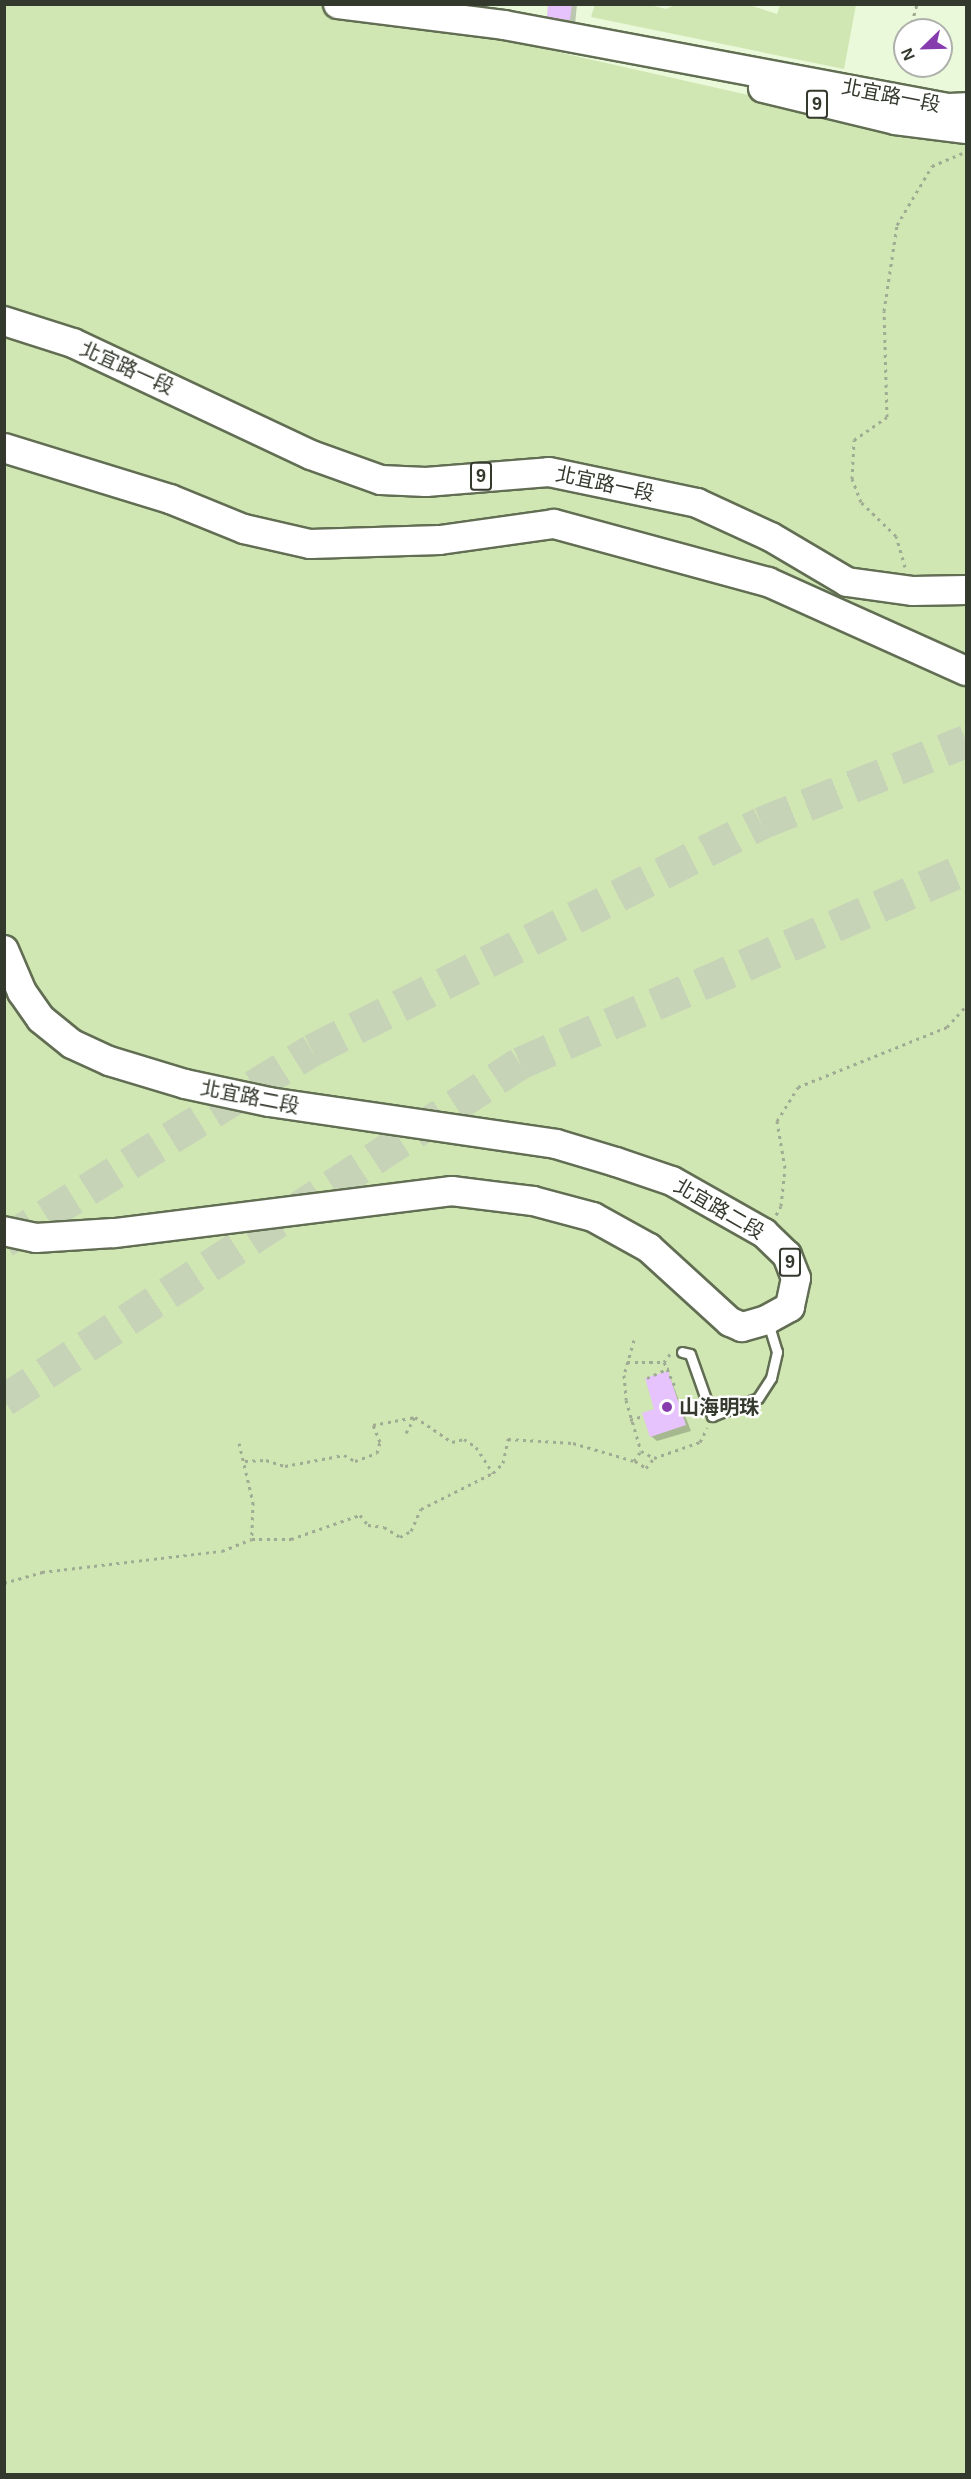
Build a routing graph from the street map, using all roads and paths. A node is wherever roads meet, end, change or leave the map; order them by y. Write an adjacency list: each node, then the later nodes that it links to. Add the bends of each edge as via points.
1 (338, 4): 2 (main road, 北宜路一段 / 9, via 504,26)
2 (674, 55): 3 (main road, 北宜路一段 / 9, via 949,108); 4 (main road, 北宜路一段 / 9, via 712,74 810,102 895,120)
3 (966, 107)
4 (966, 129)
5 (966, 151): 9 (path, via 932,166 897,225 884,311 887,417 854,440 852,479 861,502 896,536)
6 (4, 321): 9 (main road, 北宜路一段 / 9, via 73,343 311,455 372,477 426,482 549,472 697,503 771,537 847,582)
7 (4, 448): 10 (main road, via 170,499 243,529 310,544 440,540 554,524 768,582)
8 (966, 590): 9 (main road, 北宜路一段 / 9)
9 (913, 591)
10 (966, 671)
11 (4, 950): 14 (main road, 北宜路二段 / 9, via 22,992 41,1020 72,1044 109,1061 185,1084 269,1102 556,1144 672,1181)
12 (966, 1006): 14 (path, via 947,1027 798,1087 777,1121 785,1168 781,1206)
13 (4, 1231): 15 (main road, 北宜路二段 / 9, via 36,1238 113,1233 463,1192 533,1201 593,1217 649,1248 730,1322 742,1327)
14 (764, 1233): 15 (main road, 北宜路二段 / 9, via 787,1255 796,1278 789,1307)
15 (767, 1320): 24 (lane, via 777,1352 771,1378 758,1398)
16 (634, 1340): 18 (path)
17 (679, 1349): 19 (path); 24 (lane, via 690,1354)
18 (627, 1362): 19 (path); 26 (path, via 624,1375)
19 (664, 1362): 20 (path)
20 (669, 1368): 21 (path); 22 (path)
21 (647, 1377)
22 (676, 1389)
23 (643, 1416): 26 (path)
24 (712, 1416): 30 (path, via 700,1442)
25 (415, 1417): 27 (path); 31 (path, via 373,1425 380,1442 377,1453 355,1461 344,1455 285,1466 266,1460); 33 (path, via 452,1442 464,1439 476,1447)
26 (630, 1420): 29 (path)
27 (406, 1432)
28 (238, 1443): 31 (path)
29 (641, 1451): 30 (path); 32 (path)
30 (654, 1458): 32 (path, via 646,1468)
31 (245, 1461): 34 (path, via 253,1502)
32 (634, 1461): 33 (path, via 573,1443 514,1437 508,1439 503,1462)
33 (493, 1473): 34 (path, via 421,1509 411,1531 400,1537 384,1527 368,1525 360,1515 291,1539)
34 (252, 1539): 35 (path, via 222,1551 42,1572)
35 (4, 1583)

